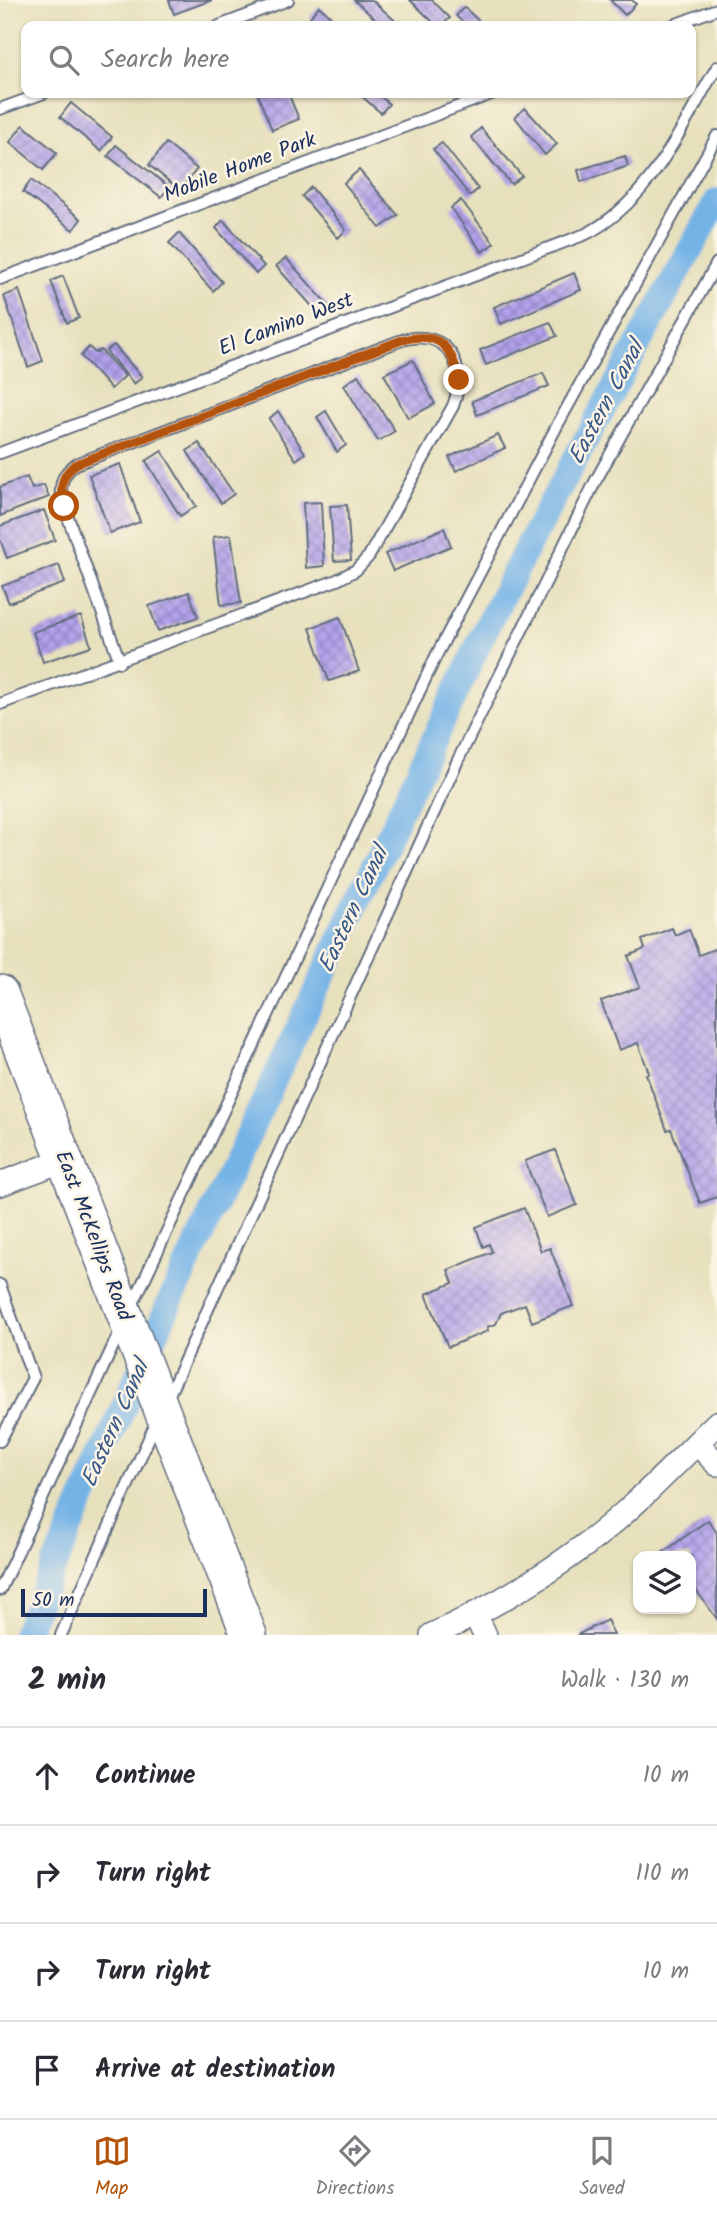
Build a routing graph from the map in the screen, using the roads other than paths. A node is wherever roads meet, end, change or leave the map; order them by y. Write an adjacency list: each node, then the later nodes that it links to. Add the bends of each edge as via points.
1 (288, 0): 3 (lane)
2 (717, 9): 4 (lane)
3 (232, 21)
4 (685, 21)
5 (717, 66): 12 (lane, El Camino West, via 642,190 616,216 586,234)
6 (30, 98): 8 (lane)
7 (481, 98): 11 (lane, Mobile Home Park)
8 (0, 109)
9 (717, 136): 20 (lane, via 436,656)
10 (717, 263): 21 (lane, via 596,480 457,762)
11 (0, 279)
12 (0, 453)
13 (120, 662): 13 (lane, via 347,576 364,563 453,406 459,380 444,345 425,336 402,340 69,469 61,482 61,498); 14 (lane)
14 (0, 704)
15 (0, 993): 16 (main road, East McKellips Road)
16 (7, 1031): 17 (main road, East McKellips Road)
17 (64, 1160): 18 (street); 20 (main road, East McKellips Road)
18 (0, 1184)
19 (0, 1285): 23 (lane, via 33,1378)
20 (131, 1334): 21 (main road, East McKellips Road); 26 (lane)
21 (158, 1402): 28 (lane); 29 (main road, East McKellips Road)
22 (717, 1423): 24 (street)
23 (0, 1441)
24 (697, 1443): 25 (street); 27 (street, via 585,1545)
25 (717, 1464)
26 (0, 1590)
27 (475, 1614): 30 (street); 31 (street)
28 (61, 1635)
29 (248, 1635)
30 (432, 1635)
31 (485, 1635)

